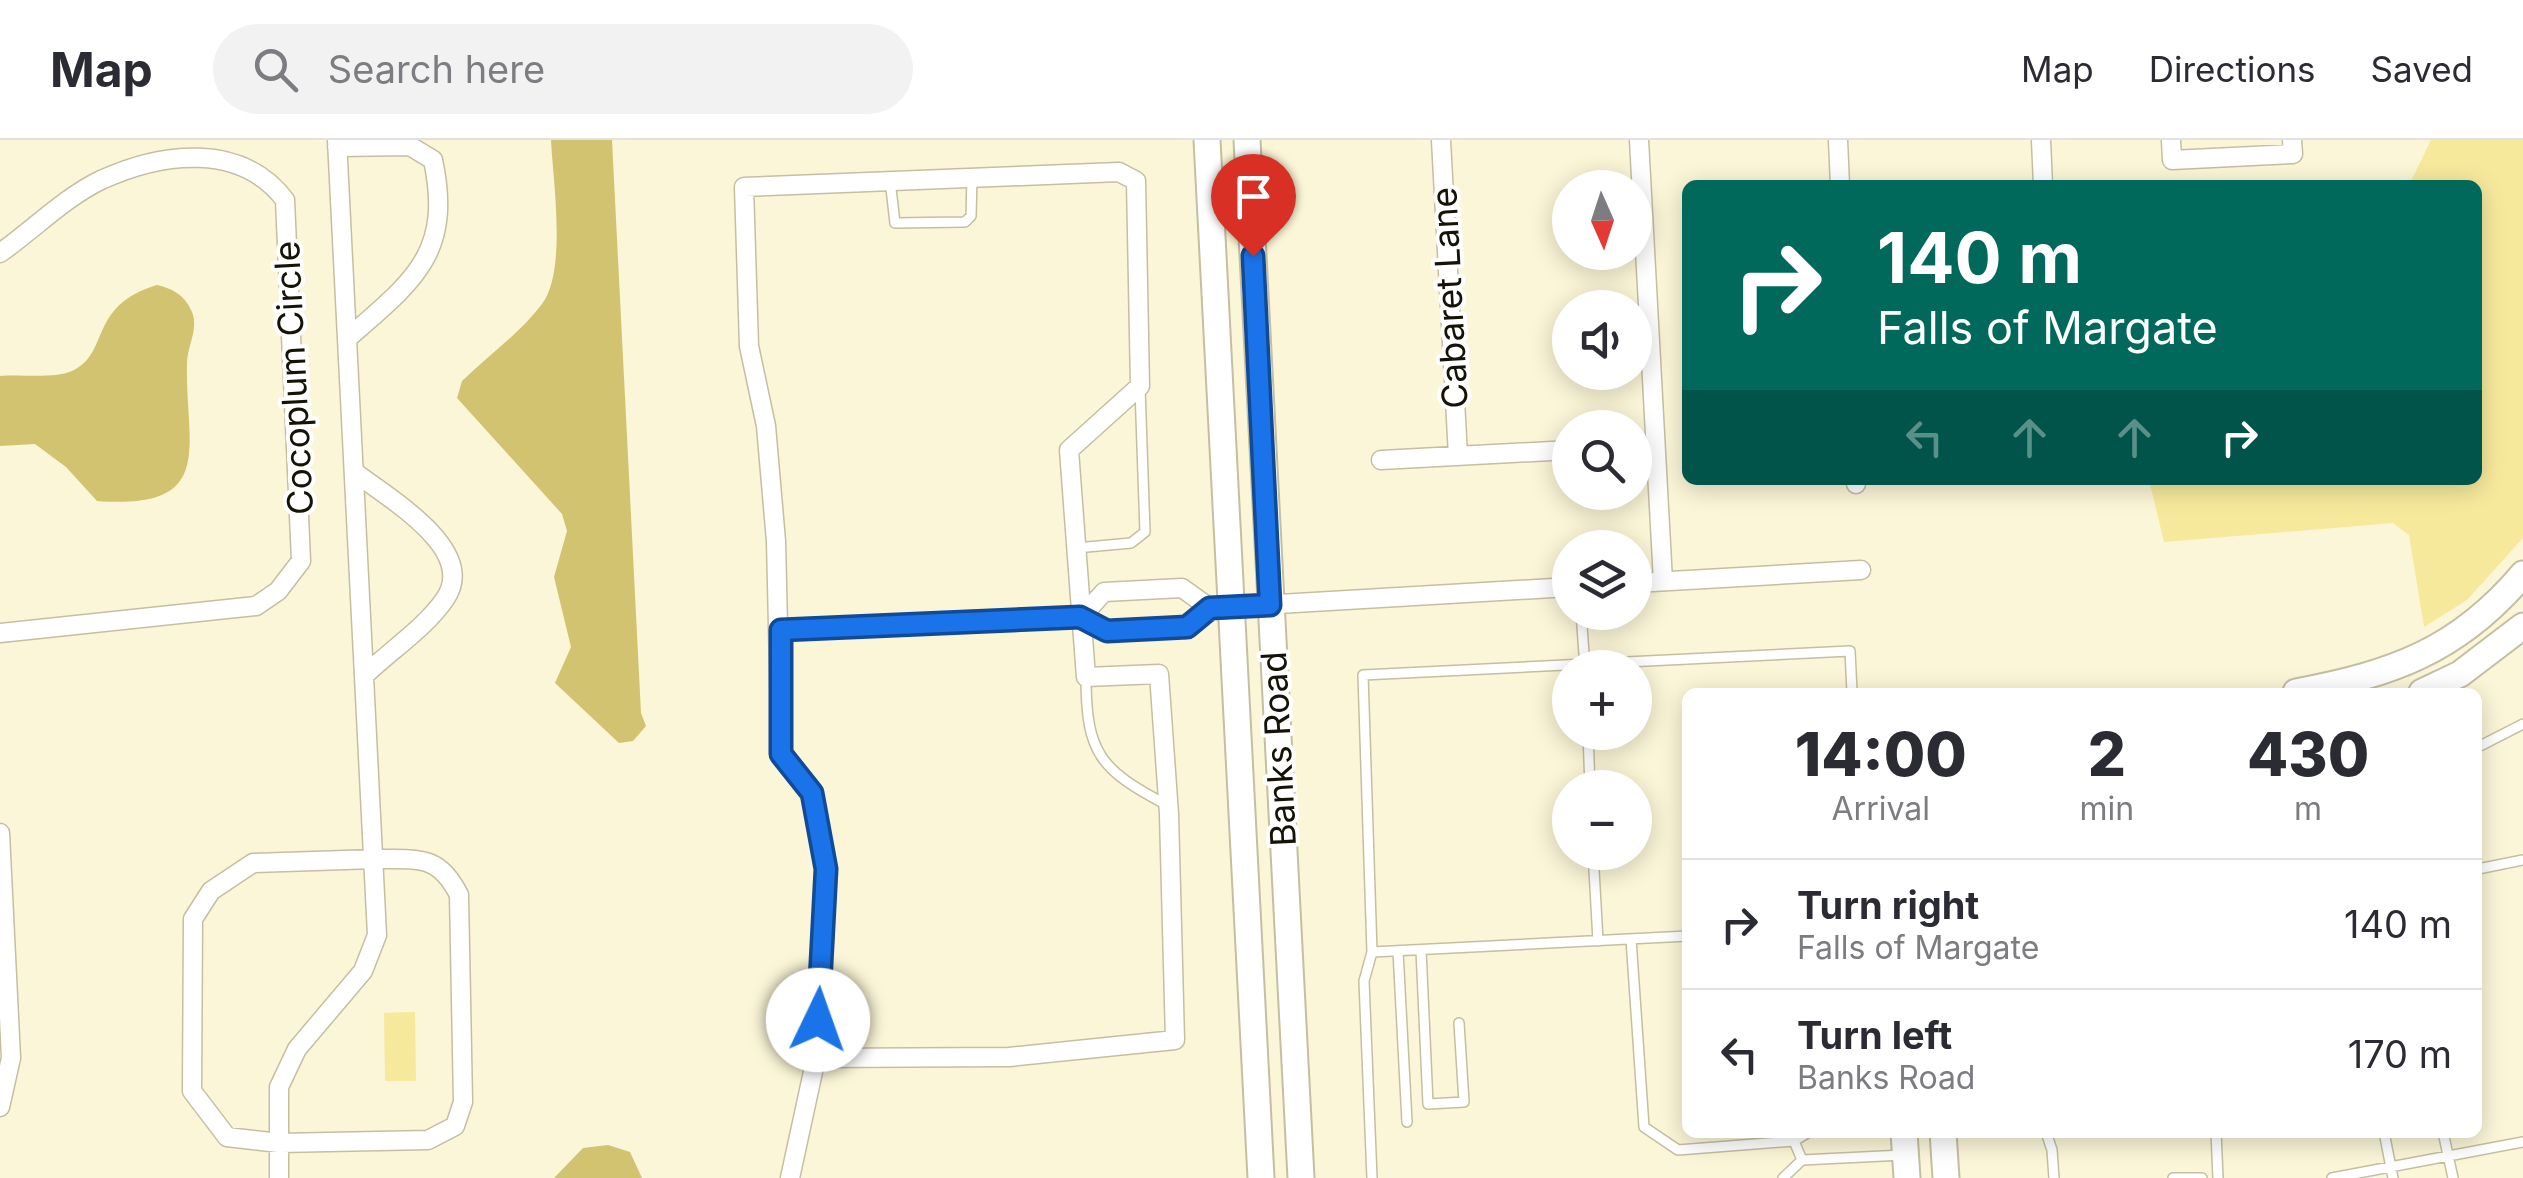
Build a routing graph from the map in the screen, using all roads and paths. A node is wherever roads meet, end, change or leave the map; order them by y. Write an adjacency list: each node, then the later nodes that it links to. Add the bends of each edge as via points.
1 (1207, 140): 30 (street, Banks Road)
2 (1247, 140): 29 (street, Banks Road)
3 (1441, 140): 20 (street, Cabaret Lane)
4 (1639, 140): 18 (street)
5 (1838, 140): 12 (street)
6 (2041, 140): 13 (street)
7 (2170, 140): 9 (street, via 2172,160)
8 (337, 143): 15 (street); 15 (street, via 410,146 433,160 438,185 439,224 431,252 399,294)
9 (2292, 147)
10 (972, 177): 11 (street); 11 (lane, via 966,222 895,223); 16 (street, via 1119,172 1136,181)
11 (890, 180): 33 (street, via 744,187 749,346 766,426)
12 (1840, 180)
13 (2044, 180)
14 (0, 253): 34 (street, Cocoplum Circle, via 101,180 160,162 213,158 247,165 273,184 285,200 301,561 256,606)
15 (348, 338): 22 (street)
16 (1140, 386): 23 (street, via 1069,450); 23 (lane, via 1144,532 1131,543)
17 (1652, 445): 18 (street)
18 (1656, 445): 26 (street)
19 (1552, 451): 20 (street)
20 (1458, 456): 21 (street)
21 (1381, 460)
22 (356, 474): 37 (street); 37 (street, via 435,535 454,576 446,599)
23 (1076, 548): 31 (street)
24 (1862, 570): 26 (street)
25 (2523, 574): 39 (street, via 2444,646)
26 (1663, 581): 27 (street)
27 (1652, 582)
28 (1552, 588): 29 (street)
29 (1270, 605): 30 (street); 76 (street, Banks Road)
30 (1221, 608): 31 (street, via 1187,627 1107,631); 31 (street, via 1182,588 1104,592); 75 (street, Banks Road)
31 (1080, 617): 33 (street); 38 (street)
32 (2523, 626): 41 (street)
33 (781, 630): 57 (street, via 781,754 812,793 826,869)
34 (0, 633)
35 (1652, 662): 40 (lane, via 1850,651)
36 (1552, 667): 55 (lane, via 1363,676)
37 (366, 674): 46 (street)
38 (1086, 677): 44 (lane, via 1086,722 1103,765); 44 (street, via 1159,674)
39 (2350, 687)
40 (1852, 688)
41 (2430, 688)
42 (2523, 724): 43 (lane)
43 (2482, 745)
44 (1168, 806): 57 (street, via 1175,1040 1009,1057)
45 (0, 833): 58 (street, via 12,1058)
46 (375, 858): 68 (street, via 377,935 364,970 297,1048 280,1086); 68 (street, via 253,863 211,890 192,920 192,1091 227,1137); 68 (street, via 424,860 446,870 459,895 463,1102 455,1126 428,1140)
47 (2523, 860): 48 (lane)
48 (2482, 868)
49 (1595, 870): 52 (lane)
50 (1682, 936): 51 (lane)
51 (1631, 939): 52 (lane); 66 (lane, via 1644,1127 1678,1150)
52 (1598, 941): 53 (lane)
53 (1421, 950): 54 (lane); 56 (lane, via 1428,1104 1464,1102)
54 (1398, 951): 55 (lane); 59 (lane)
55 (1372, 952): 77 (lane, via 1364,982)
56 (1460, 1023)
57 (816, 1058): 74 (street)
58 (0, 1107)
59 (1406, 1122)
60 (1799, 1138): 66 (lane)
61 (1943, 1138): 79 (street)
62 (2047, 1138): 80 (lane)
63 (2216, 1138): 83 (lane)
64 (2385, 1138): 72 (lane)
65 (2445, 1138): 70 (lane)
66 (1794, 1141): 71 (lane)
67 (2523, 1142): 70 (lane)
68 (279, 1144): 73 (street)
69 (1906, 1155): 71 (lane)
70 (2448, 1156): 72 (lane); 85 (lane)
71 (1802, 1160): 78 (lane)
72 (2392, 1172): 84 (lane)
73 (280, 1178)
74 (790, 1178)
75 (1261, 1178)
76 (1301, 1178)
77 (1372, 1178)
78 (1783, 1178)
79 (1946, 1178)
80 (2054, 1178)
81 (2173, 1178): 82 (lane)
82 (2202, 1178)
83 (2218, 1178)
84 (2332, 1178)
85 (2452, 1178)

